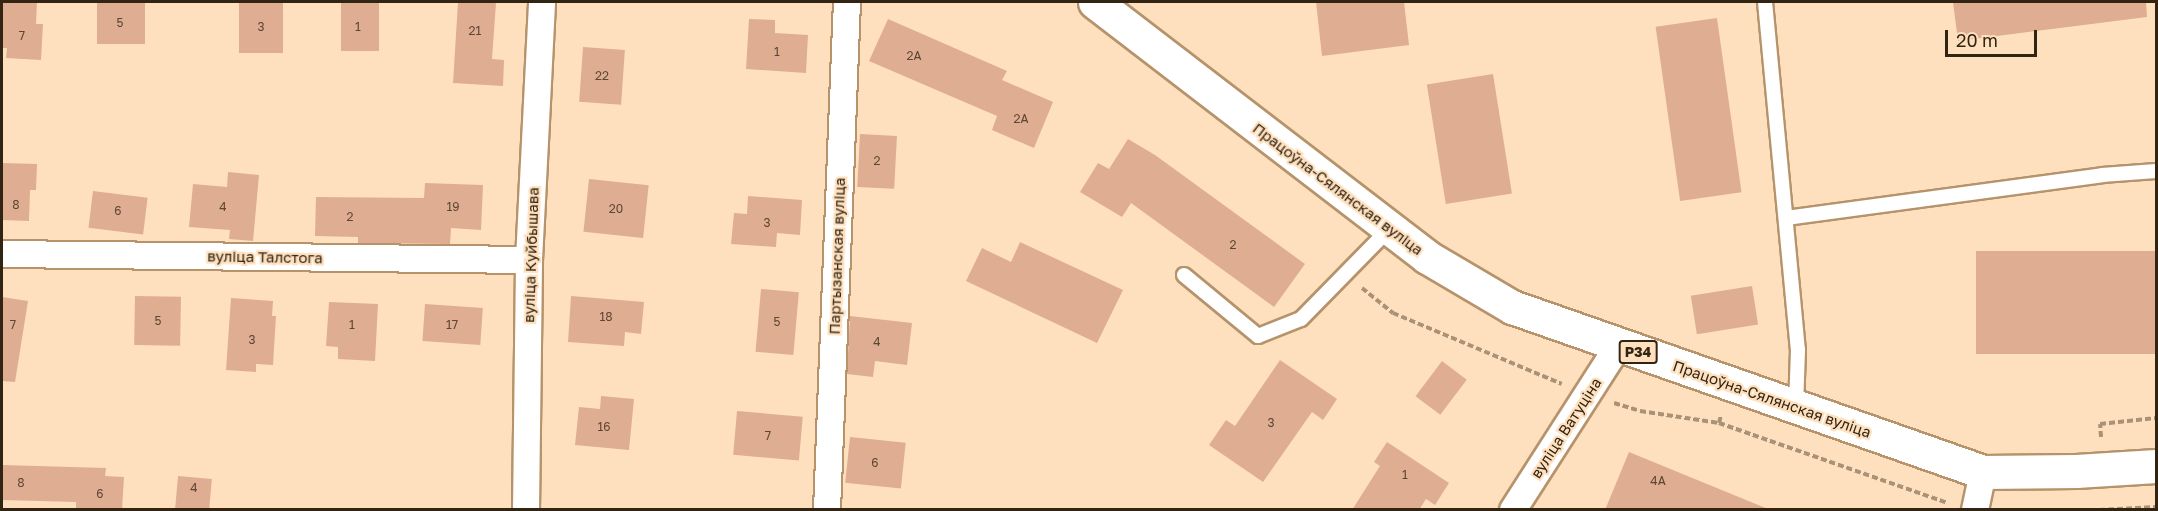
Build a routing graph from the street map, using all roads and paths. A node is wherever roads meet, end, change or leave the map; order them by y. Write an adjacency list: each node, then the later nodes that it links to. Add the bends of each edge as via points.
1 (542, 2): 9 (street, вуліца Куйбышава)
2 (847, 2): 23 (street, Партызанская вуліца)
3 (1095, 2): 7 (main road, Працоўна-Сялянская вуліца / Р34)
4 (1766, 2): 6 (lane)
5 (2157, 171): 6 (lane)
6 (1786, 218): 14 (lane, via 1798,350)
7 (1390, 228): 10 (lane); 12 (main road, Працоўна-Сялянская вуліца / Р34, via 1427,257 1512,307)
8 (2, 254): 9 (street, вуліца Талстога)
9 (529, 260): 22 (street, вуліца Куйбышава)
10 (1345, 274): 11 (lane, via 1301,319 1258,336); 13 (path, via 1393,313)
11 (1184, 275)
12 (1619, 345): 13 (street, вуліца Ватуціна); 14 (main road, Працоўна-Сялянская вуліца / Р34)
13 (1587, 395): 24 (street, вуліца Ватуціна)
14 (1796, 408): 19 (main road, Працоўна-Сялянская вуліца / Р34)
15 (2157, 418): 17 (path, via 2100,424)
16 (1719, 423): 21 (path)
17 (2101, 447)
18 (2157, 466): 19 (main road, Працоўна-Сялянская вуліца / Р34)
19 (1983, 472): 21 (street)
20 (2157, 507): 25 (path)
21 (1964, 508)
22 (526, 510)
23 (827, 510)
24 (1513, 510)
25 (2099, 510)

